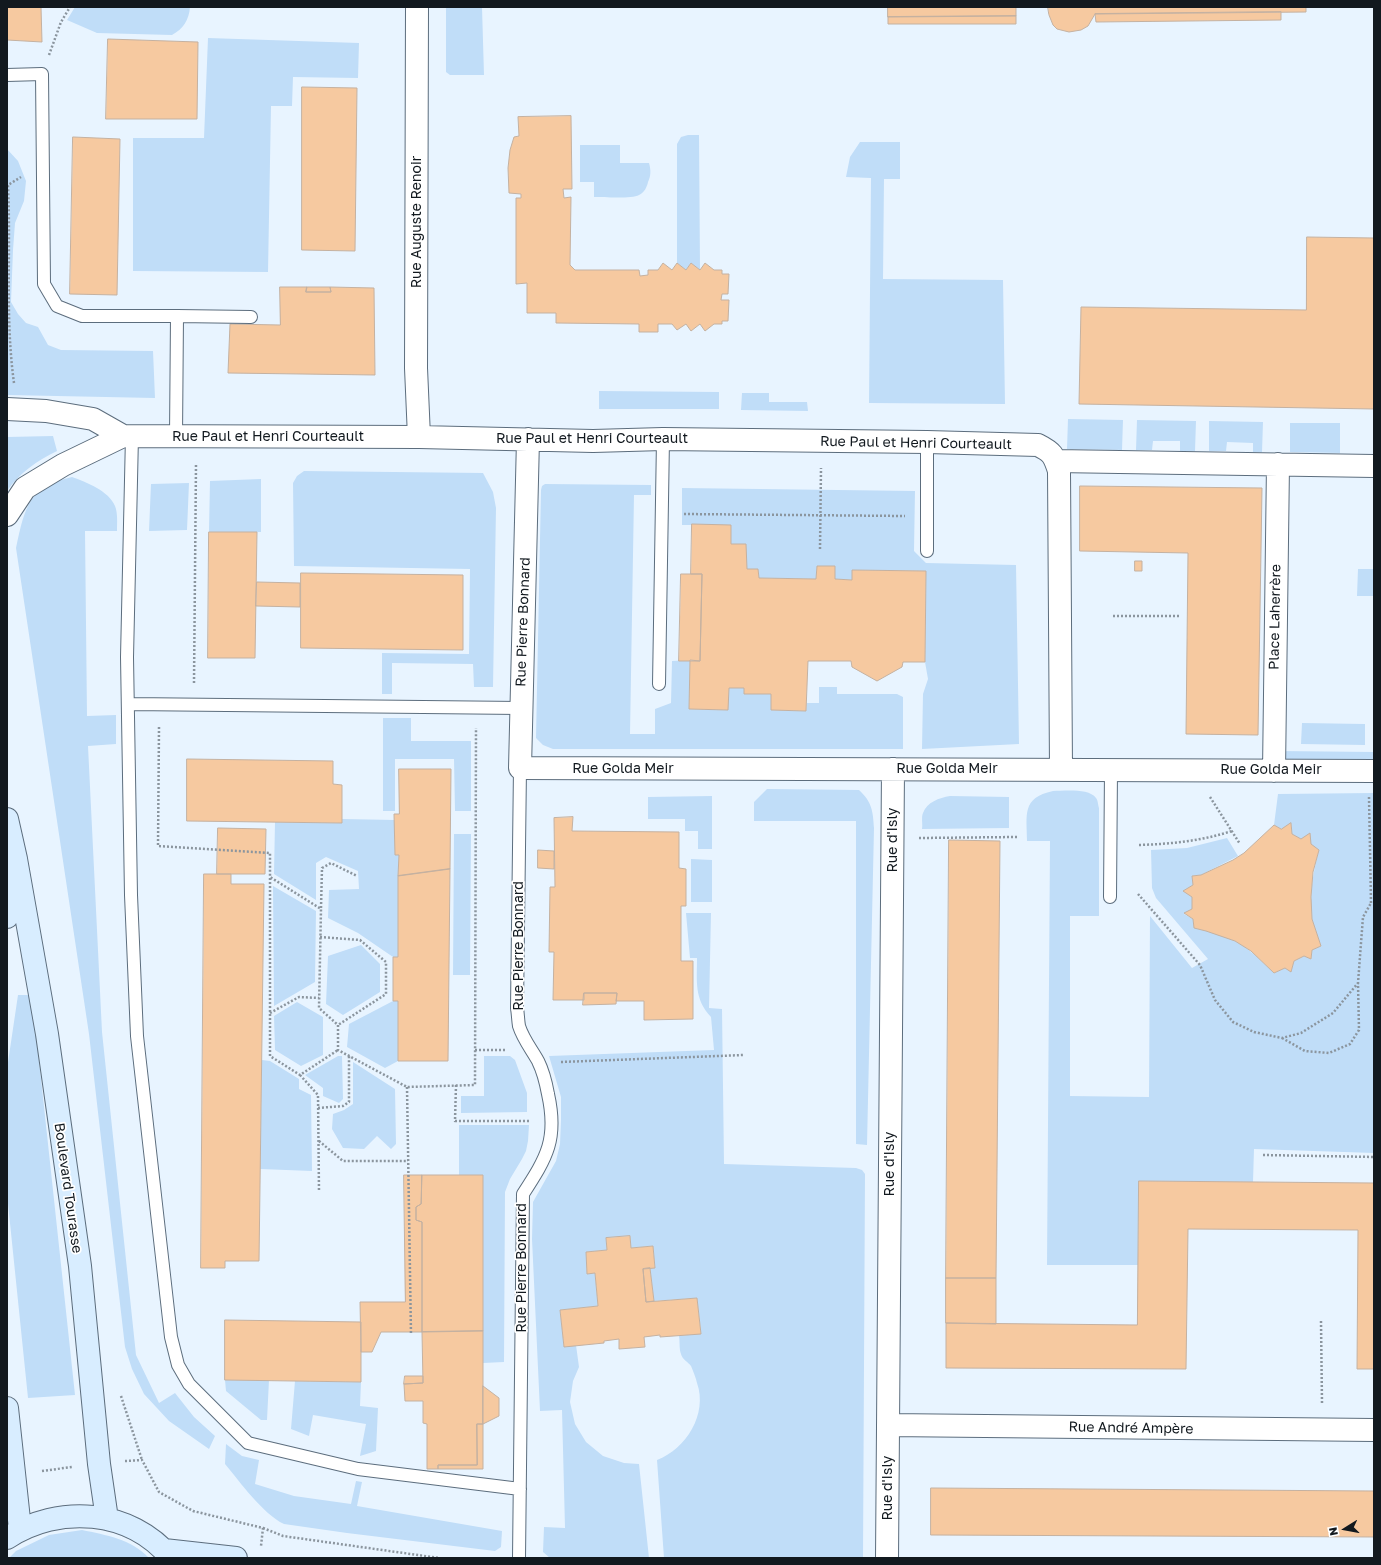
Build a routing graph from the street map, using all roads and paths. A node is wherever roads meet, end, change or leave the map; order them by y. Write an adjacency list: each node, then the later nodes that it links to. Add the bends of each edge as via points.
1 (70, 7): 3 (path, via 61,22)
2 (417, 7): 11 (street, Rue Auguste Renoir, via 416,368)
3 (42, 74): 4 (lane); 5 (lane)
4 (7, 75)
5 (43, 163): 6 (lane, via 44,284 57,306 82,316); 8 (path, via 8,186)
6 (177, 316): 7 (lane); 10 (lane)
7 (251, 317)
8 (12, 409): 9 (street, Rue Paul et Henri Courteault, via 46,411 92,419)
9 (128, 436): 10 (street, Rue Paul et Henri Courteault); 20 (street, Rue Paul et Henri Courteault, via 63,465 25,488); 28 (lane)
10 (187, 437): 11 (street, Rue Paul et Henri Courteault); 30 (path)
11 (419, 437): 12 (street, Rue Paul et Henri Courteault)
12 (528, 439): 13 (street, Rue Paul et Henri Courteault); 32 (street, Rue Pierre Bonnard)
13 (663, 439): 14 (street, Rue Paul et Henri Courteault); 19 (lane)
14 (822, 442): 15 (street, Rue Paul et Henri Courteault); 21 (path)
15 (927, 442): 16 (street, Rue Paul et Henri Courteault, via 1038,445 1049,451); 22 (lane)
16 (1056, 459): 17 (street); 35 (street, via 1059,471)
17 (1278, 464): 18 (street); 38 (street, Place Laherrère)
18 (1374, 466)
19 (662, 514): 21 (path); 27 (lane)
20 (7, 515)
21 (821, 516): 22 (path); 23 (path)
22 (926, 516): 24 (lane)
23 (820, 549)
24 (927, 551)
25 (1113, 616): 26 (path)
26 (1178, 616)
27 (659, 684)
28 (129, 704): 29 (lane); 86 (lane, via 131,895 137,1036 171,1337 178,1365 189,1384 248,1443 358,1469)
29 (159, 704): 30 (lane); 48 (path, via 158,846 270,853)
30 (194, 704): 31 (lane)
31 (476, 707): 32 (lane); 61 (path)
32 (521, 708): 33 (street, Rue Pierre Bonnard)
33 (520, 768): 34 (street, Rue Golda Meir); 62 (lane, Rue Pierre Bonnard, via 517,1008 520,1027)
34 (893, 769): 35 (street, Rue Golda Meir); 43 (street, Rue d'Isly)
35 (1060, 769): 36 (street, Rue Golda Meir)
36 (1111, 770): 37 (street, Rue Golda Meir); 50 (lane)
37 (1193, 770): 38 (street, Rue Golda Meir); 41 (path)
38 (1274, 771): 39 (street, Rue Golda Meir)
39 (1372, 771): 51 (path)
40 (7, 819): 46 (main road, Boulevard Tourasse)
41 (1232, 831): 44 (path); 45 (path, via 1185,843)
42 (1017, 837): 43 (path)
43 (892, 838): 79 (street, Rue d'Isly)
44 (1240, 844)
45 (1139, 845)
46 (16, 859): 53 (main road, Boulevard Tourasse); 84 (main road, Boulevard Tourasse, via 47,1034 80,1266)
47 (357, 876): 52 (path, via 331,863 322,868)
48 (270, 877): 52 (path); 57 (path)
49 (1138, 894): 59 (path, via 1200,964 1215,1000 1233,1022 1254,1032)
50 (1110, 897)
51 (1372, 903): 55 (path, via 1363,917)
52 (321, 909): 54 (path)
53 (7, 917)
54 (320, 937): 56 (path); 58 (path, via 360,940 386,962 386,994)
55 (1358, 984): 59 (path, via 1333,1013 1301,1033); 59 (path, via 1359,1030 1350,1044 1329,1053 1305,1051)
56 (319, 998): 57 (path, via 299,997); 58 (path, via 319,1008)
57 (270, 1013): 66 (path, via 270,1056)
58 (338, 1025): 60 (path)
59 (1282, 1038)
60 (338, 1050): 64 (path); 66 (path)
61 (475, 1050): 62 (path); 67 (path, via 475,1085)
62 (531, 1050): 65 (lane, Rue Pierre Bonnard)
63 (744, 1055): 65 (path)
64 (349, 1056): 68 (path); 69 (path, via 349,1102 343,1106)
65 (539, 1062): 70 (lane, Rue Pierre Bonnard)
66 (300, 1074): 69 (path, via 318,1095)
67 (456, 1085): 68 (path); 70 (path, via 455,1121)
68 (407, 1087): 74 (path)
69 (318, 1108): 71 (path)
70 (552, 1121): 86 (lane, Rue Pierre Bonnard, via 549,1146 523,1194)
71 (319, 1140): 74 (path, via 343,1161); 75 (path)
72 (1262, 1155): 73 (path)
73 (1374, 1157)
74 (408, 1161): 77 (path)
75 (319, 1192)
76 (1321, 1321): 80 (path)
77 (410, 1335)
78 (7, 1408): 85 (main road)
79 (888, 1425): 80 (street, Rue André Ampère); 95 (street, Rue d'Isly)
80 (1323, 1430): 81 (street, Rue André Ampère)
81 (1374, 1430)
82 (136, 1438): 83 (path)
83 (142, 1460): 84 (path); 88 (path, via 159,1492 193,1512)
84 (99, 1464): 85 (path); 87 (main road, Boulevard Tourasse)
85 (15, 1474): 89 (main road)
86 (520, 1489): 94 (lane, Rue Pierre Bonnard)
87 (107, 1519): 89 (main road, via 62,1516 41,1521); 91 (main road, via 138,1530)
88 (263, 1528): 90 (path); 93 (path, via 283,1536)
89 (14, 1534)
90 (260, 1550)
91 (167, 1554): 92 (main road)
92 (236, 1558)
93 (439, 1558)
94 (519, 1558)
95 (887, 1558)

